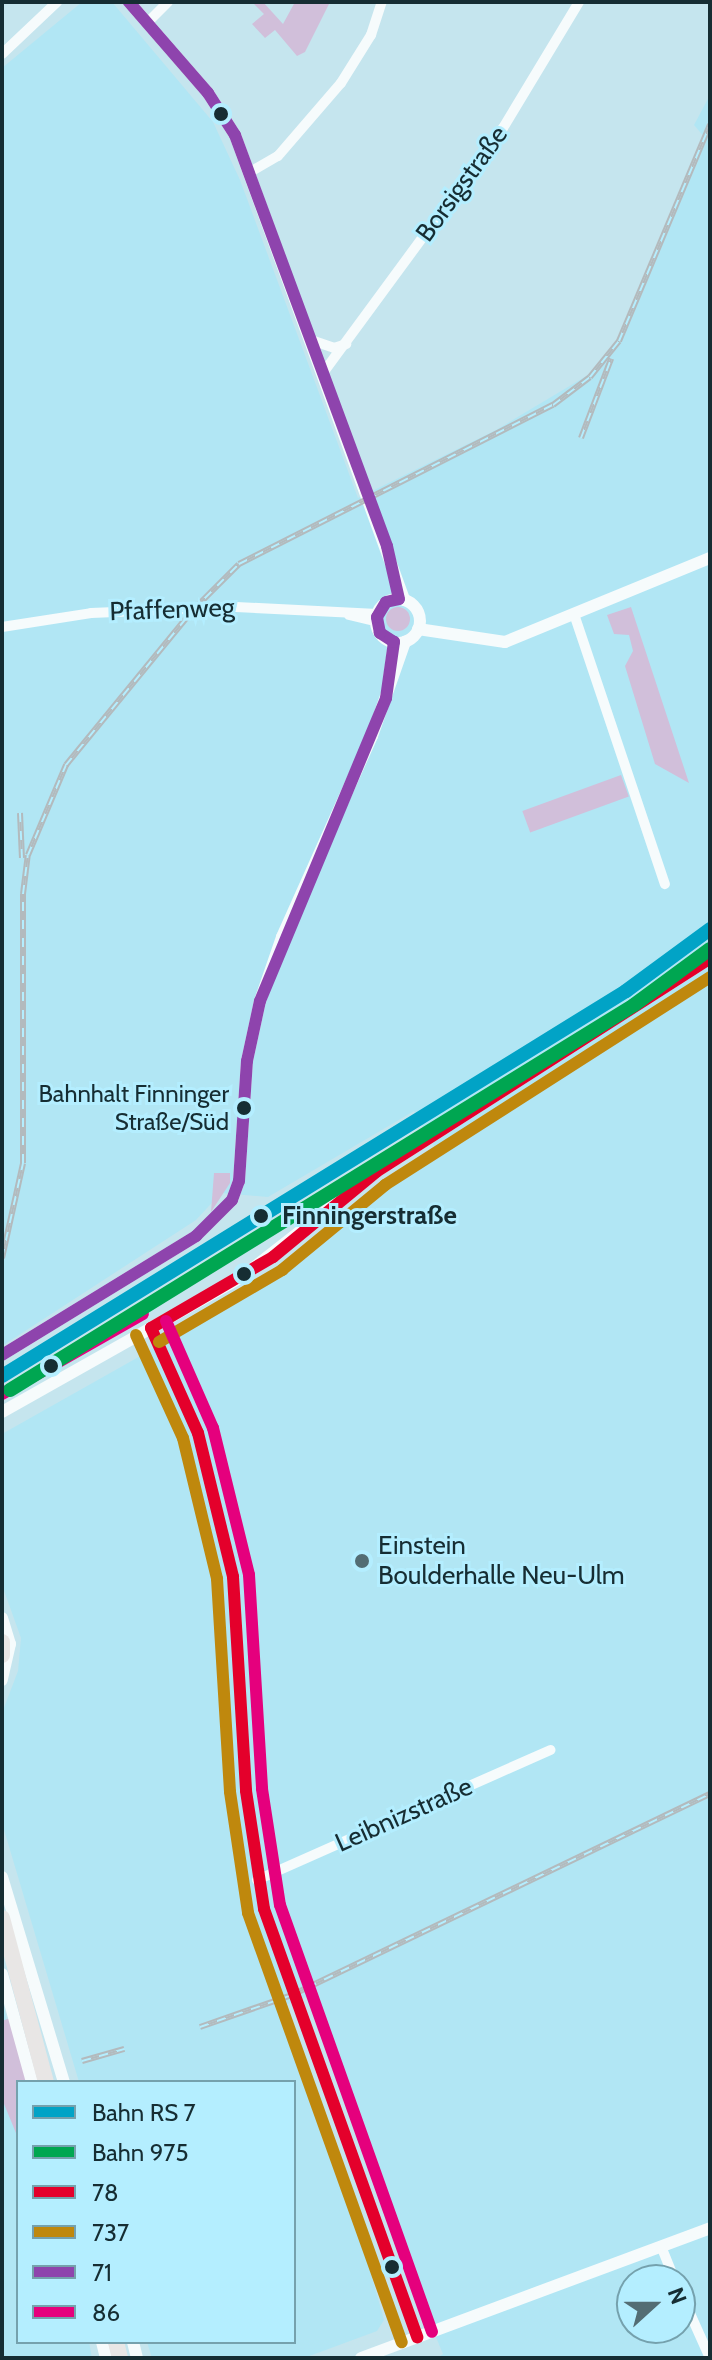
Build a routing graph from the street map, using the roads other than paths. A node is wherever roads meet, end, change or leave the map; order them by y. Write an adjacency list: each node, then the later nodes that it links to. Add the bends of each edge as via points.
1 (129, 2): 7 (street)
2 (168, 2): 7 (street)
3 (382, 2): 10 (street, via 371,35 341,83 278,156)
4 (579, 2): 8 (street, Borsigstraße)
5 (586, 2): 8 (street, Borsigstraße)
6 (52, 3): 9 (street)
7 (147, 23): 10 (street, via 218,106)
8 (566, 25): 11 (street, Borsigstraße, via 503,128)
9 (2, 54)
10 (250, 172): 12 (street)
11 (352, 339): 12 (street, via 336,348); 13 (street, Borsigstraße)
12 (311, 340): 13 (street)
13 (323, 373): 15 (street)
14 (710, 558): 16 (street)
15 (402, 600): 17 (street, via 386,602); 18 (street, via 416,608)
16 (574, 614): 18 (street, via 505,642); 21 (street)
17 (377, 617): 19 (street, Pfaffenweg, via 268,607 95,612); 20 (street, via 380,633)
18 (419, 625): 20 (street)
19 (2, 627)
20 (399, 642): 24 (street, via 386,698 268,976 247,1061 239,1181 222,1215)
21 (665, 884)
22 (710, 958): 23 (street, via 376,1172 273,1257)
23 (151, 1328): 25 (street); 32 (street, via 198,1433 233,1577)
24 (2, 1355)
25 (2, 1412)
26 (2, 1618): 29 (street, via 10,1644)
27 (2, 1642): 28 (highway)
28 (2, 1655)
29 (2, 1680)
30 (551, 1750): 32 (street, Leibnizstraße)
31 (2, 1877): 39 (street)
32 (257, 1880): 44 (street, via 282,1967)
33 (2, 1918): 36 (highway)
34 (2, 1937): 36 (highway)
35 (2, 1974): 37 (street)
36 (18, 1982): 38 (highway)
37 (31, 2080)
38 (45, 2080)
39 (63, 2080)
40 (710, 2228): 41 (street)
41 (661, 2246): 42 (street); 44 (street)
42 (668, 2264)
43 (696, 2327): 46 (street)
44 (417, 2337): 45 (street)
45 (361, 2358)
46 (710, 2358)

